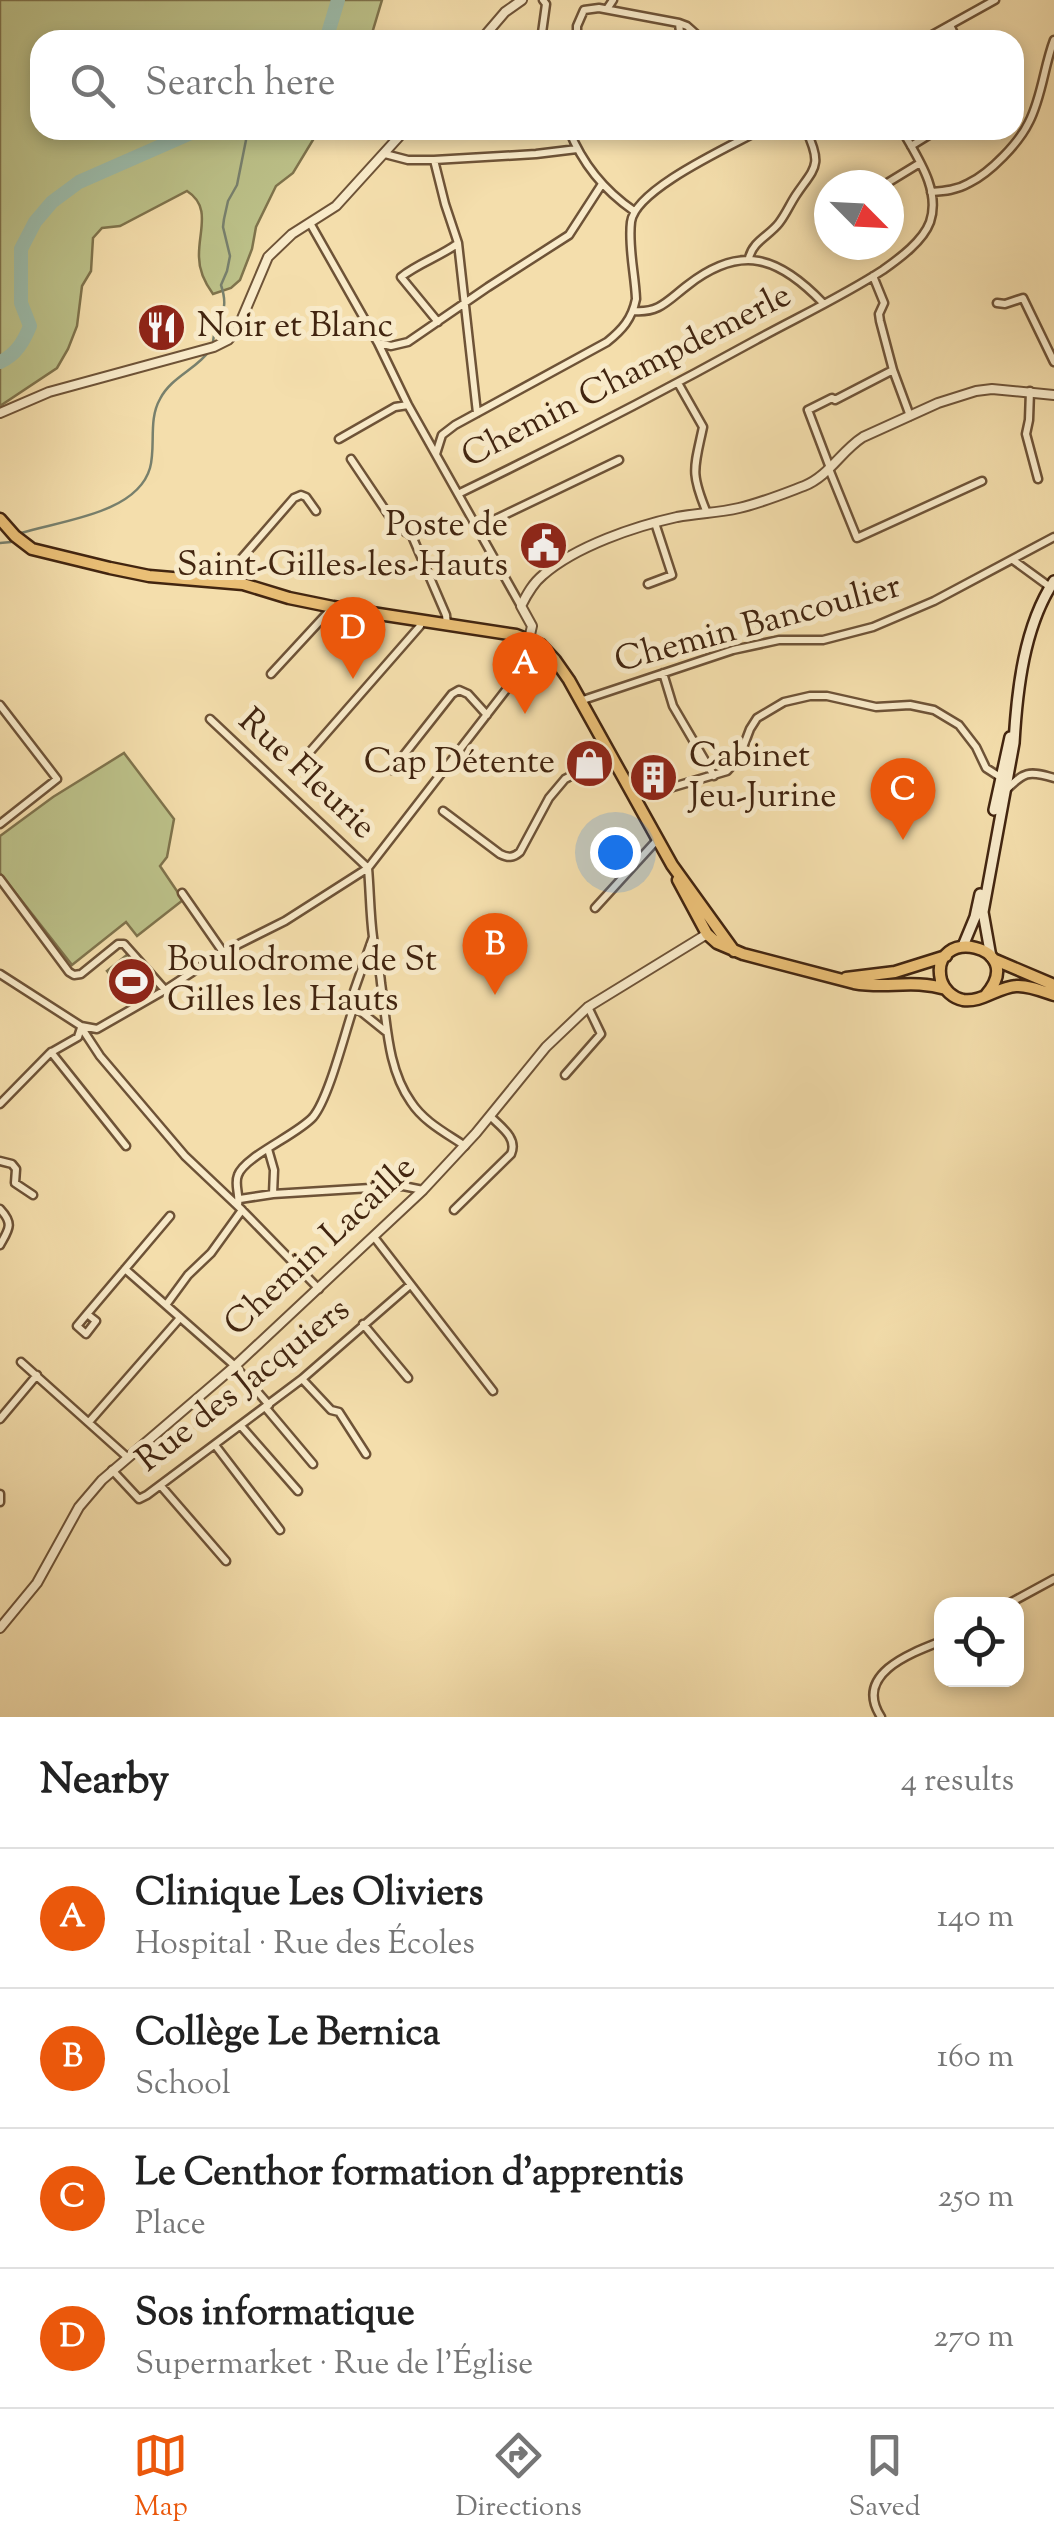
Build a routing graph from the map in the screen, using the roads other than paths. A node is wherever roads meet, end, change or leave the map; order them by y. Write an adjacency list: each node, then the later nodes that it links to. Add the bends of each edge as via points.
1 (522, 0): 8 (street)
2 (543, 0): 9 (street)
3 (613, 0): 5 (street)
4 (995, 0): 7 (street)
5 (606, 9): 6 (street); 10 (street, via 584,10)
6 (678, 23): 11 (street); 12 (street)
7 (950, 25): 13 (street); 14 (street)
8 (490, 30)
9 (542, 30)
10 (578, 30)
11 (680, 30)
12 (692, 30)
13 (941, 30)
14 (952, 30)
15 (1054, 40): 16 (street)
16 (1024, 129)
17 (397, 140): 26 (street)
18 (573, 140): 25 (street)
19 (742, 140): 32 (street, via 660,186)
20 (809, 140): 35 (street, via 814,170)
21 (908, 140): 24 (street)
22 (921, 140): 24 (street)
23 (1017, 140): 31 (street, via 970,183)
24 (911, 146): 28 (street)
25 (577, 149): 27 (street); 30 (street)
26 (385, 154): 27 (street); 33 (street, via 336,206)
27 (434, 160): 34 (street)
28 (920, 163): 29 (street); 31 (street)
29 (904, 173)
30 (602, 184): 32 (street); 37 (street, via 569,236)
31 (932, 192): 36 (street, Chemin Champdemerle, via 925,233)
32 (634, 212): 40 (street)
33 (310, 223): 42 (street); 49 (street, via 268,258 228,340 49,392)
34 (458, 243): 37 (street); 41 (street, via 401,277)
35 (749, 258): 38 (street, via 805,284); 40 (street, via 714,266 660,307)
36 (873, 276): 38 (street, Chemin Champdemerle); 44 (street, via 883,297 880,321)
37 (464, 304): 41 (street); 50 (street)
38 (823, 304): 45 (street, Chemin Champdemerle)
39 (997, 304): 43 (street, via 1022,298)
40 (634, 311): 50 (street, via 607,342)
41 (438, 322): 42 (street, via 398,346)
42 (378, 342): 48 (street)
43 (1054, 362)
44 (893, 370): 51 (street); 56 (street, via 808,410)
45 (678, 383): 59 (street, Chemin Champdemerle); 61 (street, via 703,426 694,474)
46 (1030, 392): 47 (street); 51 (street, via 976,391); 58 (street, via 1026,434)
47 (1054, 395)
48 (408, 405): 52 (street); 53 (street)
49 (0, 413)
50 (477, 413): 53 (street, via 442,435)
51 (910, 416): 56 (street, via 850,446)
52 (338, 439)
53 (436, 454): 59 (street)
54 (351, 459): 75 (street, via 400,530 412,536)
55 (619, 460): 64 (street)
56 (829, 469): 57 (street, via 857,538); 61 (street, via 772,498)
57 (982, 480)
58 (1038, 480)
59 (458, 494): 64 (street)
60 (316, 510): 69 (street, via 306,497 294,498)
61 (707, 514): 63 (street)
62 (0, 519): 69 (main road, via 32,550 149,576)
63 (655, 524): 68 (street); 72 (street, via 566,559 533,584)
64 (477, 528): 72 (street)
65 (1054, 537): 66 (street, Chemin Bancoulier)
66 (1013, 560): 71 (street); 78 (street, Chemin Bancoulier, via 873,627 733,650)
67 (686, 570): 68 (street)
68 (672, 574): 70 (street)
69 (220, 582): 73 (main road)
70 (648, 584)
71 (1052, 584): 84 (main road, via 1032,627)
72 (521, 606): 76 (street, via 532,626)
73 (333, 607): 74 (main road); 79 (street)
74 (422, 620): 75 (main road); 86 (street)
75 (447, 624): 76 (main road)
76 (528, 639): 77 (main road)
77 (541, 644): 80 (main road); 82 (street)
78 (663, 673): 80 (street, Chemin Bancoulier); 88 (street)
79 (271, 674)
80 (580, 700): 85 (main road)
81 (0, 705): 95 (street, via 57,779)
82 (488, 715): 87 (street, via 468,694 452,694); 98 (street)
83 (210, 719): 98 (street, Rue Fleurie)
84 (1014, 725): 89 (main road); 91 (main road)
85 (611, 755): 92 (main road); 94 (street, via 565,779 515,856 500,854)
86 (301, 762)
87 (392, 770)
88 (714, 776): 89 (street, via 735,764 764,712 827,696 934,710 959,725 986,768); 92 (street)
89 (1000, 777): 93 (main road); 105 (main road, via 976,917)
90 (1054, 778): 91 (street, via 1021,774)
91 (1004, 792): 93 (main road)
92 (635, 799): 96 (main road)
93 (1000, 810): 108 (main road, via 983,912)
94 (443, 811)
95 (0, 824)
96 (657, 840): 97 (main road); 101 (street)
97 (672, 865): 102 (main road); 104 (main road)
98 (368, 868): 103 (street); 106 (street)
99 (0, 880): 115 (street, via 74,975 124,944)
100 (182, 894): 106 (street)
101 (594, 908)
102 (707, 934): 104 (main road); 119 (street, Chemin Lacaille)
103 (373, 937): 109 (street); 110 (street)
104 (731, 946): 112 (main road)
105 (963, 946): 107 (main road); 108 (main road, via 979,947)
106 (222, 952): 115 (street)
107 (947, 956): 112 (main road); 114 (main road, via 940,972)
108 (992, 958): 113 (main road); 116 (main road, via 996,978)
109 (361, 967): 110 (street); 118 (street)
110 (380, 968): 121 (street)
111 (0, 974): 120 (street)
112 (838, 979): 114 (main road)
113 (1054, 985)
114 (946, 989): 116 (main road, via 964,1001)
115 (165, 990): 120 (street, via 97,1029)
116 (986, 995): 117 (main road, via 1021,986)
117 (1054, 995)
118 (354, 1006): 121 (street); 128 (street, via 324,1098 312,1117)
119 (588, 1006): 123 (street, via 601,1034); 125 (street, Chemin Lacaille)
120 (81, 1026): 122 (street, via 78,1037); 133 (street, via 185,1156)
121 (386, 1031): 127 (street, via 409,1100)
122 (51, 1052): 124 (street); 126 (street)
123 (565, 1075)
124 (0, 1104)
125 (490, 1116): 127 (street, Chemin Lacaille); 135 (street, via 513,1149)
126 (126, 1146)
127 (465, 1146): 130 (street, Chemin Lacaille)
128 (268, 1149): 131 (street); 133 (street, via 240,1169)
129 (0, 1160): 132 (street, via 12,1164 14,1183)
130 (423, 1190): 131 (street); 137 (street, Chemin Lacaille)
131 (274, 1194): 133 (street)
132 (33, 1195)
133 (240, 1205): 141 (street); 142 (street, via 211,1253)
134 (0, 1209): 138 (street, via 10,1224)
135 (454, 1210)
136 (170, 1216): 139 (street)
137 (374, 1237): 140 (street); 141 (street, Chemin Lacaille)
138 (0, 1245)
139 (125, 1270): 142 (street); 143 (street)
140 (410, 1285): 145 (street, Rue des Jacquiers); 151 (street)
141 (319, 1290): 147 (street, Chemin Lacaille)
142 (166, 1305): 144 (street)
143 (88, 1314)
144 (180, 1318): 147 (street); 154 (street)
145 (363, 1324): 149 (street, Rue des Jacquiers); 150 (street)
146 (21, 1362): 148 (street)
147 (235, 1366): 152 (street); 158 (street, Chemin Lacaille)
148 (37, 1375): 153 (street); 154 (street)
149 (302, 1378): 152 (street, Rue des Jacquiers); 157 (street, via 339,1412)
150 (408, 1378)
151 (493, 1391)
152 (267, 1406): 155 (street, Rue des Jacquiers); 159 (street)
153 (0, 1419)
154 (89, 1422): 158 (street)
155 (241, 1426): 156 (street, Rue des Jacquiers); 162 (street)
156 (215, 1445): 161 (street, Rue des Jacquiers); 163 (street)
157 (366, 1454)
158 (128, 1457): 160 (street, Chemin Lacaille)
159 (312, 1464)
160 (112, 1470): 161 (street, Rue des Jacquiers, via 139,1499); 167 (street, Chemin Lacaille, via 92,1489 37,1584)
161 (162, 1486): 164 (street)
162 (298, 1490)
163 (280, 1530)
164 (226, 1561)
165 (1054, 1579): 166 (street)
166 (1021, 1597)
167 (0, 1628)
168 (934, 1644): 169 (street, via 878,1678 875,1708)
169 (881, 1717)

